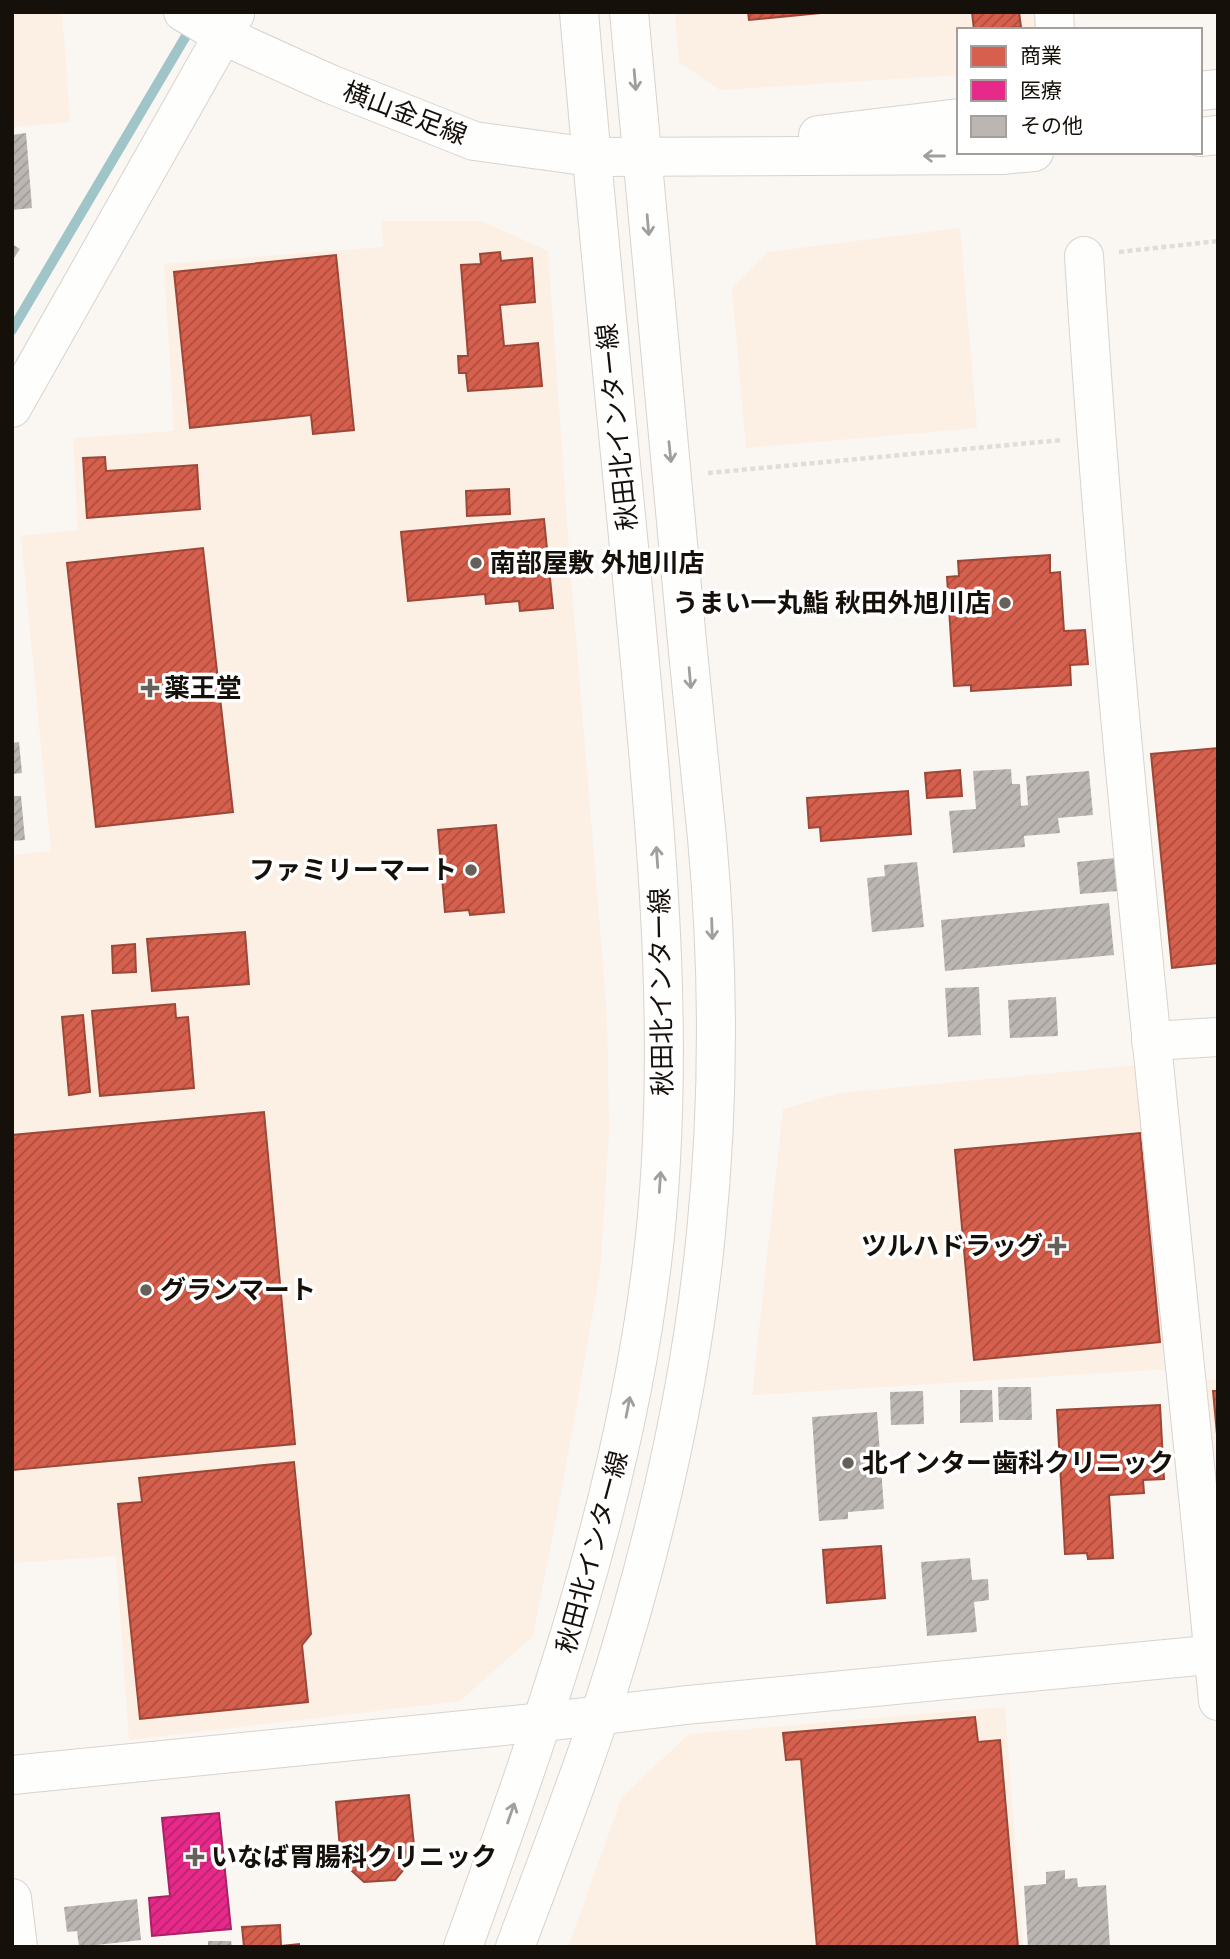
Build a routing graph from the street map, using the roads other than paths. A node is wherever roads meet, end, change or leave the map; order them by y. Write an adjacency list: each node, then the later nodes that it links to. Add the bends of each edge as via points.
1 (183, 12): 4 (street, 横山金足線)
2 (579, 12): 7 (street, 秋田北インター線)
3 (629, 12): 8 (street, 秋田北インター線, one-way to 8)
4 (225, 27): 7 (street, 横山金足線, via 330,84 474,141); 10 (street)
5 (957, 118): 8 (street, 横山金足線)
6 (1013, 154): 8 (street, 横山金足線, one-way to 8)
7 (592, 158): 8 (street, 横山金足線); 16 (street, 秋田北インター線, one-way to 7, via 607,1504 634,1378 652,1261 664,1105 664,990 655,827)
8 (642, 158): 15 (street, 秋田北インター線, one-way to 15, via 707,841 715,1078 706,1237 677,1421 649,1544)
9 (1084, 256): 12 (street, via 1095,437)
10 (12, 408)
11 (1218, 1037): 12 (street)
12 (1152, 1041): 13 (street)
13 (1216, 1654): 14 (street); 15 (street)
14 (1218, 1701)
15 (600, 1714): 16 (street); 21 (street, 秋田北インター線)
16 (543, 1722): 17 (street); 20 (street, 秋田北インター線, one-way to 16)
17 (12, 1775)
18 (12, 1898): 19 (street)
19 (18, 1947)
20 (463, 1947)
21 (515, 1947)

